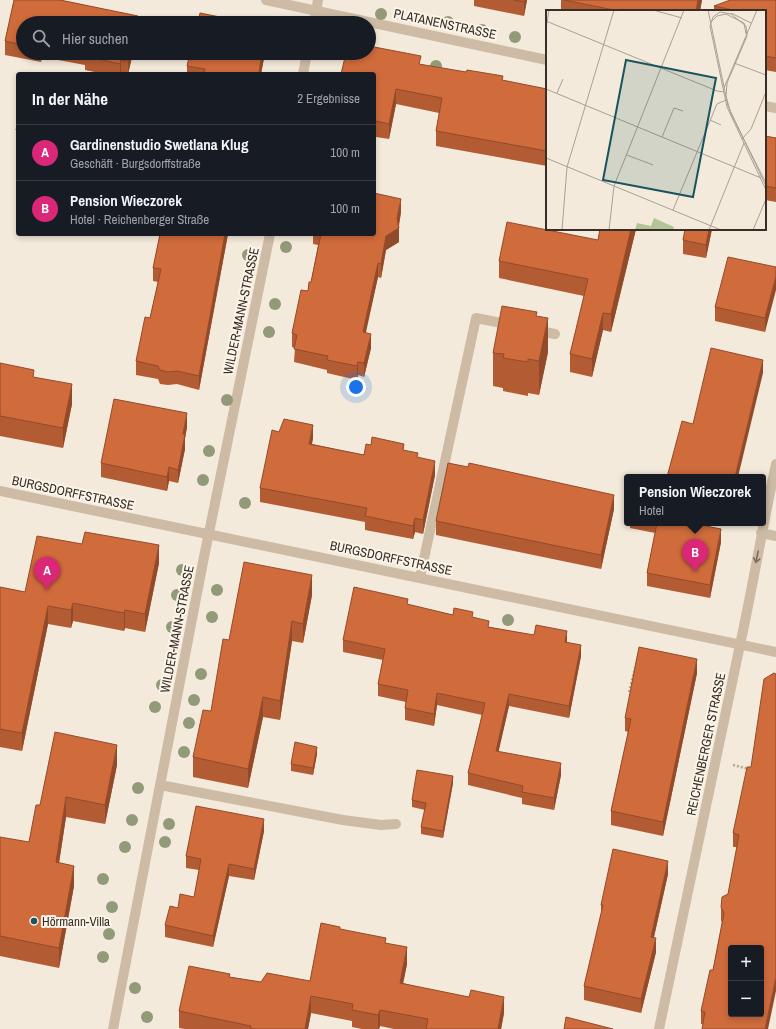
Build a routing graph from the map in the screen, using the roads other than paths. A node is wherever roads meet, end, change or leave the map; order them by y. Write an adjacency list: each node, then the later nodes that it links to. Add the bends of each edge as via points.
1 (266, 0): 2 (street, PLATANENSTRASSE)
2 (317, 5): 3 (street); 4 (street, PLATANENSTRASSE)
3 (315, 16)
4 (363, 16)
5 (376, 19): 7 (street, PLATANENSTRASSE)
6 (306, 60): 8 (street)
7 (546, 60)
8 (303, 72)
9 (766, 106): 10 (street)
10 (776, 108)
11 (270, 236): 18 (street, WILDER-MANN-STRASSE)
12 (555, 334): 20 (street, via 476,318)
13 (776, 464): 15 (street, REICHENBERGER STRASSE)
14 (0, 494): 18 (street, BURGSDORFFSTRASSE)
15 (766, 510)
16 (763, 526): 17 (street, REICHENBERGER STRASSE)
17 (761, 533): 19 (street); 21 (street, REICHENBERGER STRASSE, one-way to 21)
18 (209, 534): 20 (street, BURGSDORFFSTRASSE); 23 (street, WILDER-MANN-STRASSE)
19 (776, 536)
20 (420, 577): 21 (street, BURGSDORFFSTRASSE)
21 (740, 644): 22 (street, BURGSDORFFSTRASSE); 26 (street, REICHENBERGER STRASSE)
22 (776, 652)
23 (160, 785): 24 (street, via 343,820 381,825); 25 (street, WILDER-MANN-STRASSE)
24 (396, 824)
25 (113, 1029)
26 (659, 1029)

